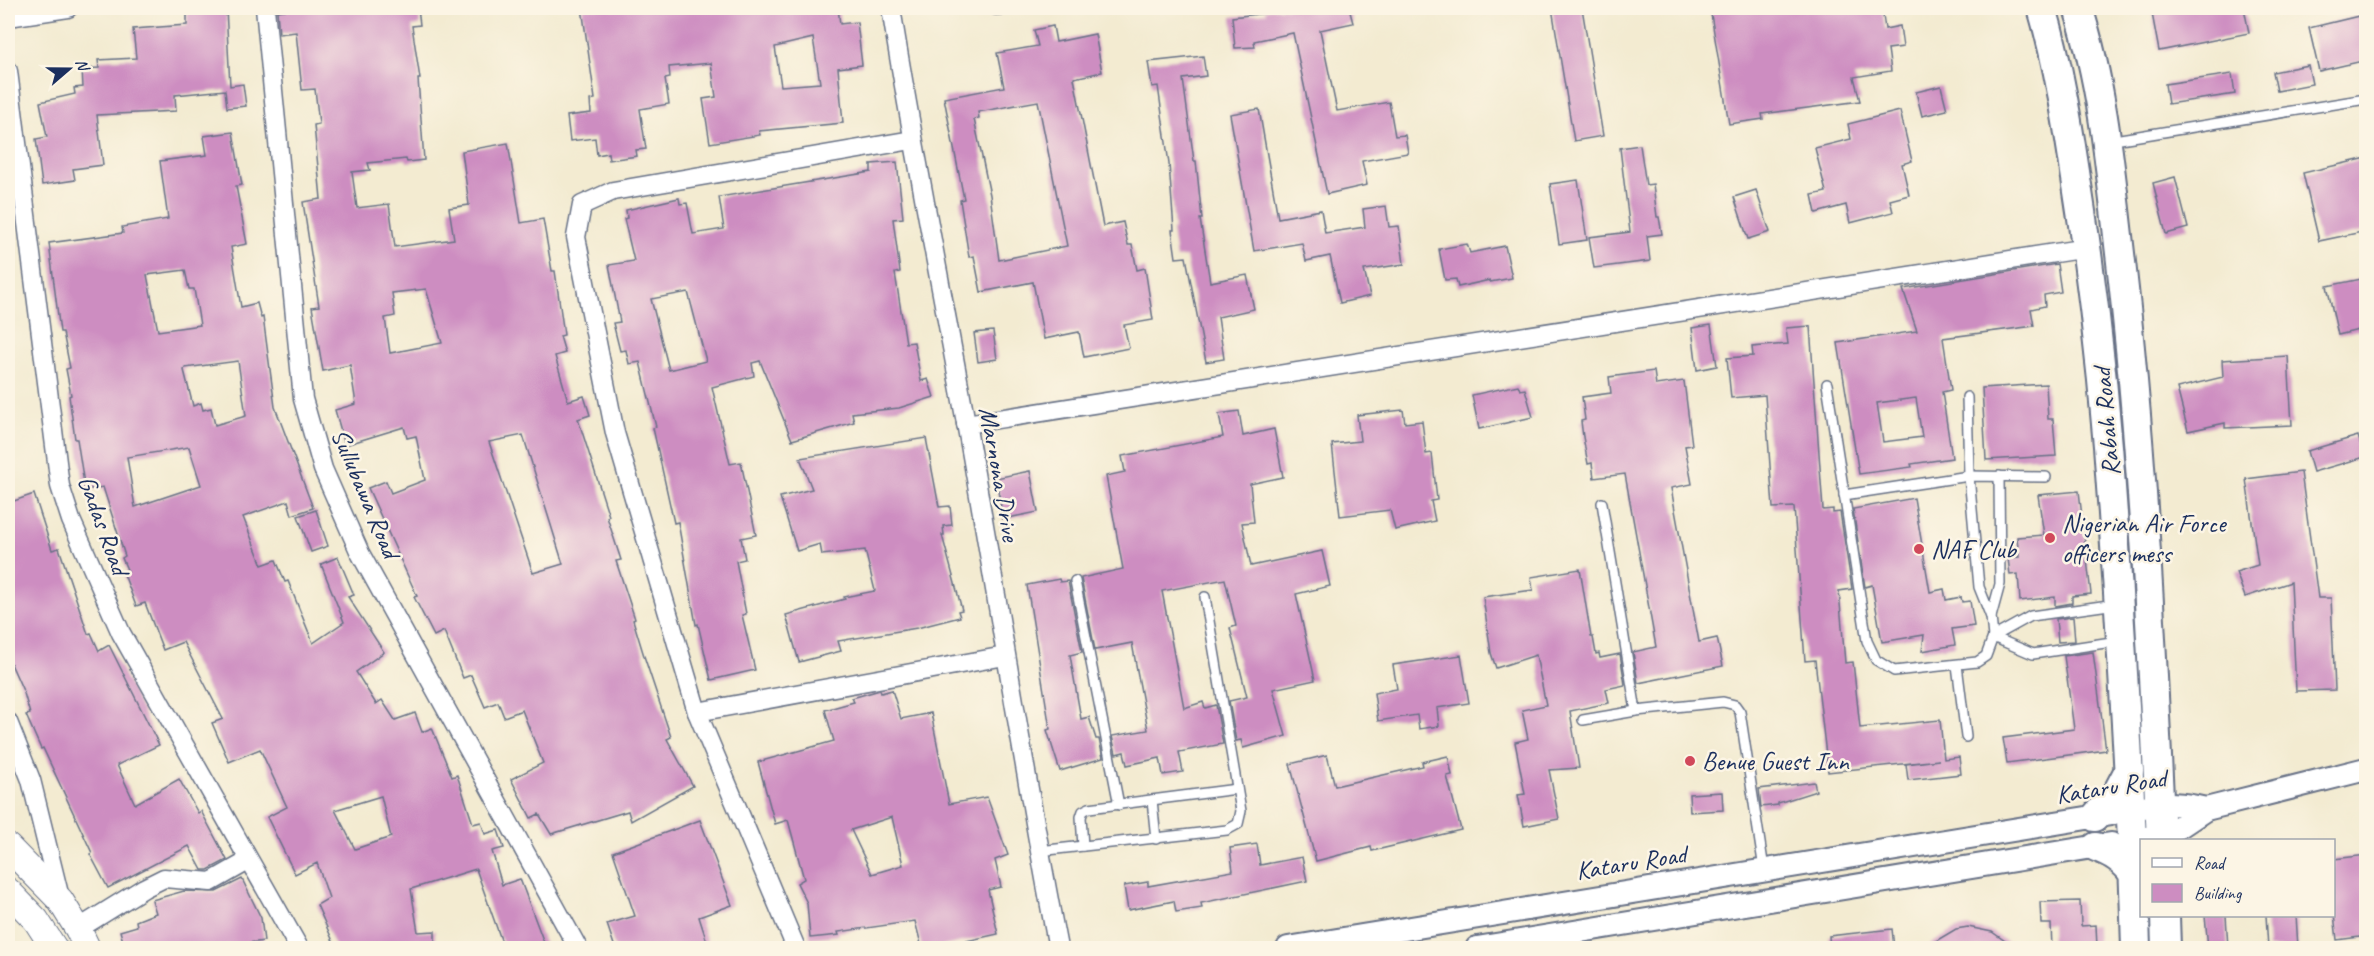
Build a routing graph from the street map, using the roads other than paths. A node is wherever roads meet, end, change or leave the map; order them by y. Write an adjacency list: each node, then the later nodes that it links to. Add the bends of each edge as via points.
1 (68, 8): 8 (street)
2 (265, 8): 61 (street, Sullubawa Road, via 303,399 323,470 360,553)
3 (891, 8): 11 (street, Marnona Drive)
4 (989, 8): 5 (lane)
5 (1016, 8)
6 (2042, 8): 13 (main road, Rabah Road, via 2063,96)
7 (2078, 8): 12 (main road, Rabah Road)
8 (8, 18)
9 (8, 70): 51 (street, Gadas Road, via 60,486 121,633)
10 (2367, 99): 12 (lane)
11 (912, 140): 16 (street, Marnona Drive); 31 (street, via 613,192 582,205 576,237 615,433)
12 (2106, 141): 39 (main road, Rabah Road, via 2140,457)
13 (2087, 248): 16 (street); 24 (main road, Rabah Road, via 2108,436)
14 (1827, 384): 20 (lane)
15 (1967, 397): 17 (lane)
16 (966, 424): 28 (street, Marnona Drive)
17 (1970, 476): 18 (lane); 20 (lane); 25 (lane, via 1979,587)
18 (1999, 476): 19 (lane); 25 (lane, via 2000,584)
19 (2046, 477)
20 (1844, 495): 29 (lane, via 1867,641 1876,660 1894,671)
21 (1602, 503): 30 (lane)
22 (1075, 581): 40 (lane)
23 (1205, 597): 37 (lane)
24 (2119, 603): 26 (lane, via 2031,616); 27 (main road, Rabah Road)
25 (1991, 617): 26 (lane)
26 (1993, 637): 27 (lane, via 2033,654); 29 (lane, via 1986,656 1977,662)
27 (2121, 641): 36 (main road, Rabah Road)
28 (1005, 656): 31 (street); 50 (street, Marnona Drive)
29 (1957, 665): 34 (lane)
30 (1636, 711): 32 (lane); 53 (lane, via 1723,702 1735,705 1740,712)
31 (697, 712): 62 (street)
32 (1584, 720)
33 (8, 722): 56 (street, via 31,780)
34 (1966, 737)
35 (2367, 769): 41 (street)
36 (2129, 770): 42 (main road, Rabah Road); 43 (main road, via 2118,791)
37 (1237, 789): 38 (lane); 44 (lane, via 1241,811 1238,824 1227,831)
38 (1152, 800): 40 (lane); 44 (lane)
39 (2160, 803): 41 (street, Kataru Road); 42 (street, Kataru Road); 45 (main road, Rabah Road)
40 (1119, 805): 47 (lane, via 1083,811)
41 (2206, 809): 45 (street, Kataru Road)
42 (2130, 810): 43 (street, Kataru Road); 45 (main road, Rabah Road)
43 (2095, 817): 53 (street, Kataru Road)
44 (1156, 838): 47 (lane)
45 (2152, 839)
46 (2140, 841): 48 (street, Kataru Road)
47 (1083, 846): 50 (lane)
48 (2096, 847): 54 (main road, via 2112,852); 65 (street, Kataru Road)
49 (8, 848): 56 (main road)
50 (1039, 851): 63 (street, Marnona Drive)
51 (248, 861): 58 (street, via 211,882 165,878 144,888); 60 (street, Gadas Road)
52 (2140, 862): 54 (main road, Rabah Road)
53 (1764, 869): 64 (street, Kataru Road)
54 (2134, 874): 66 (main road, Rabah Road)
55 (8, 891): 59 (main road, via 36,920)
56 (60, 900): 58 (main road)
57 (2165, 917): 67 (main road)
58 (83, 939)
59 (54, 948)
60 (299, 948)
61 (578, 948)
62 (796, 948)
63 (1058, 948)
64 (1288, 948)
65 (1477, 948)
66 (2136, 948)
67 (2166, 948)

